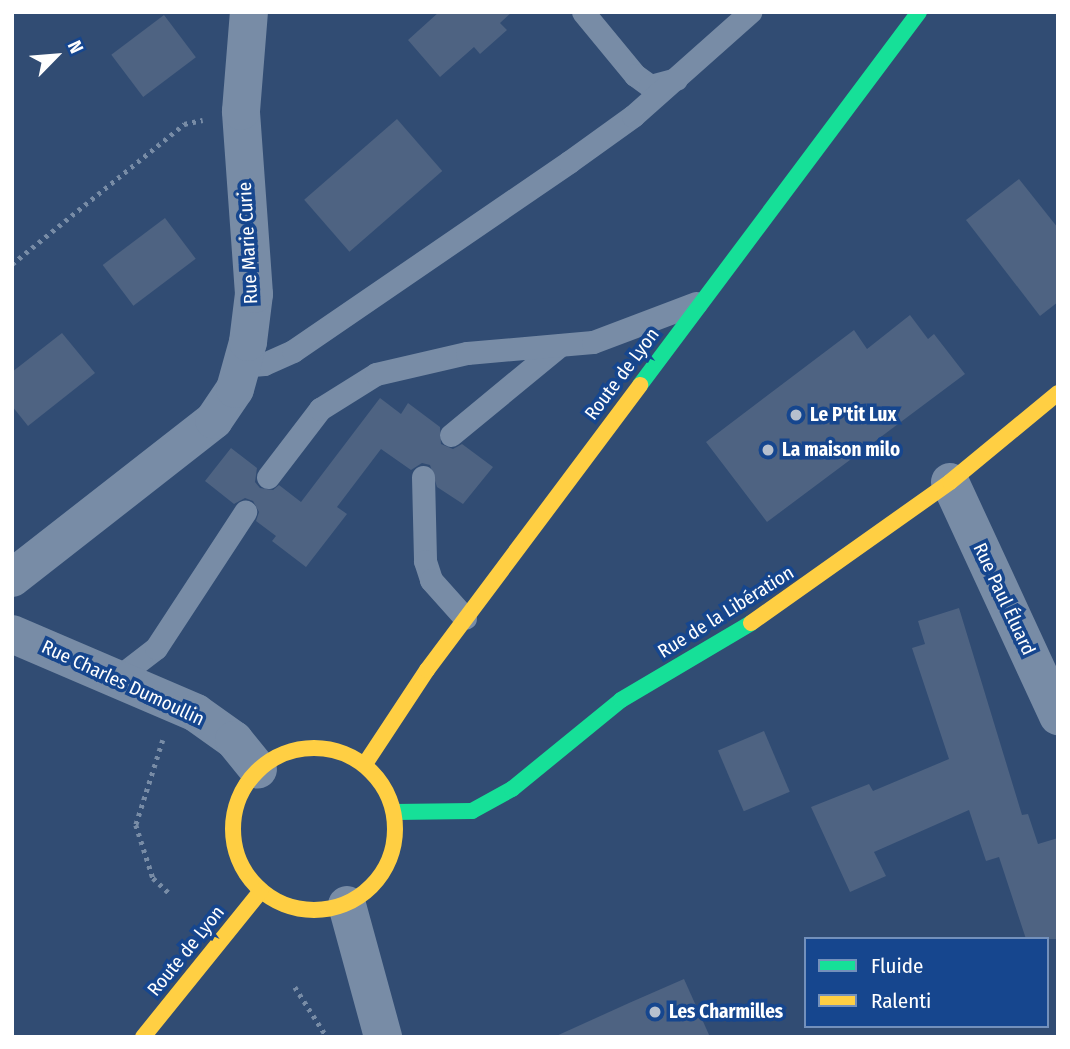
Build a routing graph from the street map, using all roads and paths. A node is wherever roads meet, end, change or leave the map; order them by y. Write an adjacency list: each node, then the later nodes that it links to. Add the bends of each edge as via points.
1 (249, 12): 6 (street, Rue Marie Curie)
2 (583, 12): 5 (lane, via 635,75 650,86)
3 (750, 12): 5 (lane)
4 (919, 12): 8 (main road, Route de Lyon)
5 (676, 79): 10 (lane, via 612,131 293,351 264,364)
6 (241, 111): 7 (path, via 184,124); 10 (street, Rue Marie Curie, via 254,294)
7 (12, 264)
8 (703, 301): 9 (lane, via 593,342); 18 (main road, Route de Lyon)
9 (560, 345): 12 (lane); 13 (lane, via 467,353 376,374 320,409)
10 (242, 366): 17 (street, Rue Marie Curie, via 235,389 214,420)
11 (1058, 393): 15 (main road, Rue de la Libération)
12 (451, 435)
13 (268, 477)
14 (423, 477): 18 (lane, via 425,561 431,580)
15 (950, 482): 22 (street, Rue Paul Éluard); 25 (main road, Rue de la Libération, via 813,583 621,700 512,789 471,811)
16 (245, 512): 20 (lane, via 156,648)
17 (12, 578)
18 (465, 618): 23 (main road, Route de Lyon)
19 (12, 635): 20 (street, Rue Charles Dumoullin)
20 (117, 678): 21 (street, Rue Charles Dumoullin)
21 (175, 703): 24 (street, Rue Charles Dumoullin, via 234,740); 27 (path, via 136,825 153,878)
22 (1058, 716)
23 (365, 764): 24 (main road, via 340,751 311,747 282,754); 25 (main road, via 384,786)
24 (258, 770): 26 (main road, via 242,791 233,817 234,845 243,870)
25 (395, 812): 28 (main road, via 396,840 388,867 371,889)
26 (261, 891): 28 (main road, via 302,911); 30 (main road, Route de Lyon)
27 (169, 893)
28 (347, 905): 32 (street)
29 (295, 987): 31 (path)
30 (143, 1037)
31 (327, 1037)
32 (383, 1037)

